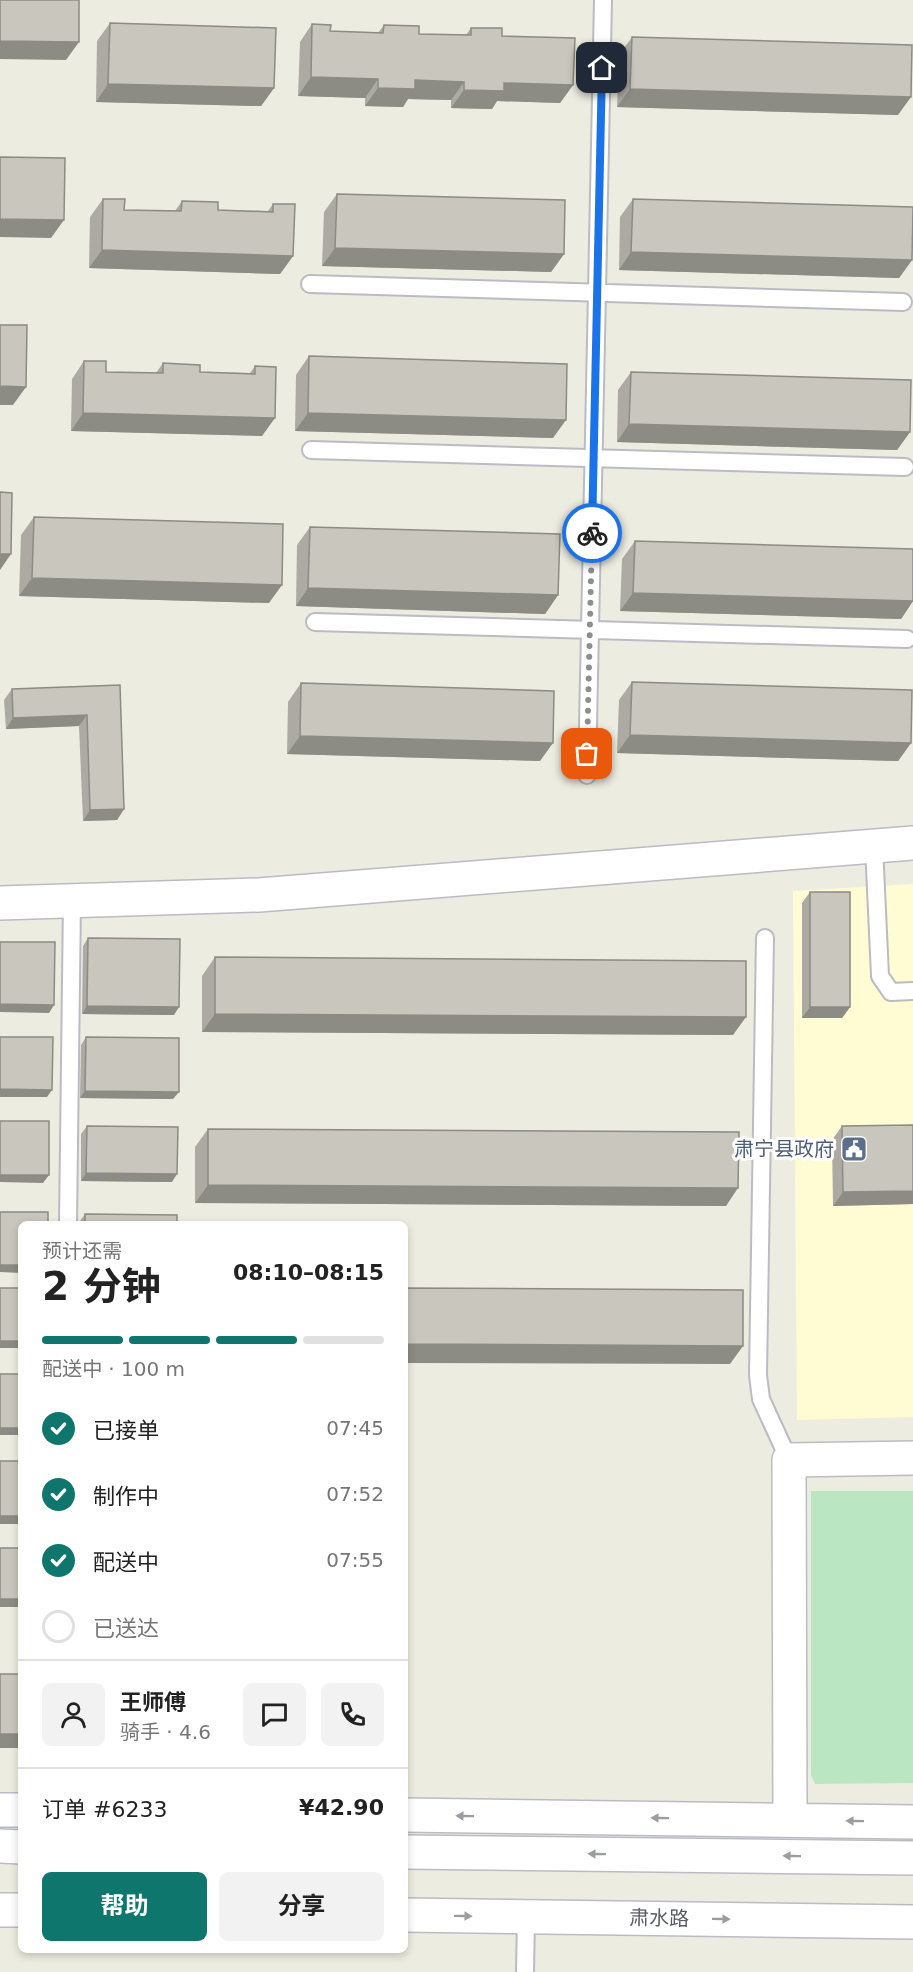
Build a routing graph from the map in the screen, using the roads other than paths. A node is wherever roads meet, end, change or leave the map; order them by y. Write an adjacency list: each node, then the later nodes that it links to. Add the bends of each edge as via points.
1 (603, 0): 3 (lane)
2 (310, 284): 3 (lane)
3 (597, 293): 4 (lane); 6 (lane)
4 (903, 302)
5 (311, 450): 6 (lane)
6 (593, 458): 7 (lane); 9 (lane)
7 (905, 467)
8 (315, 622): 9 (lane)
9 (590, 630): 10 (lane); 11 (lane)
10 (907, 639)
11 (587, 775)
12 (913, 843): 13 (street)
13 (874, 846): 14 (street, via 259,895); 17 (lane, via 880,976 891,992)
14 (72, 901): 15 (street); 18 (lane)
15 (0, 903)
16 (765, 938): 20 (lane, via 758,1374 761,1399)
17 (913, 991)
18 (68, 1221)
19 (913, 1458): 20 (street)
20 (789, 1460): 24 (street)
21 (0, 1810): 22 (street)
22 (18, 1810)
23 (408, 1815): 24 (street, one-way to 23)
24 (789, 1820): 25 (street, one-way to 24)
25 (913, 1822)
26 (0, 1846): 27 (street)
27 (18, 1847)
28 (408, 1852): 29 (street, one-way to 28)
29 (913, 1858)
30 (0, 1910): 31 (street)
31 (18, 1911)
32 (408, 1915): 33 (street, 肃水路, one-way to 33)
33 (526, 1917): 34 (street, 肃水路, one-way to 34); 35 (lane)
34 (913, 1922)
35 (525, 1972)

